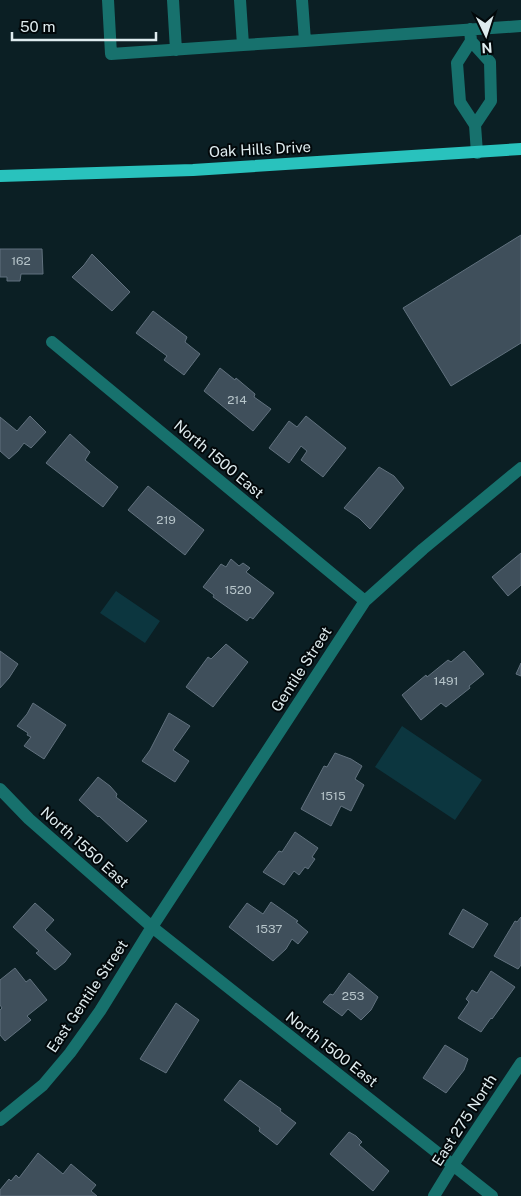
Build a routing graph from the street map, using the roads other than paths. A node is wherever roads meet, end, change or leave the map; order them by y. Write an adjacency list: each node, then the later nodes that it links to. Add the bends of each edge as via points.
1 (108, 0): 9 (street, via 111,54)
2 (173, 0): 9 (street)
3 (240, 0): 8 (street)
4 (302, 0): 7 (street)
5 (521, 26): 6 (street)
6 (471, 35): 7 (street); 10 (street, via 457,63 460,102); 10 (street, via 490,62 491,101)
7 (305, 41): 8 (street)
8 (243, 45): 9 (street)
9 (176, 50)
10 (476, 125): 12 (street)
11 (521, 149): 12 (main road, Oak Hills Drive)
12 (477, 153): 13 (main road, Oak Hills Drive, via 193,170)
13 (0, 176)
14 (52, 342): 16 (street, North 1500 East)
15 (521, 468): 16 (street, Gentile Street)
16 (365, 601): 18 (street, Gentile Street)
17 (0, 789): 18 (street, North 1550 East, via 29,819)
18 (152, 927): 20 (street, East Gentile Street, via 70,1053 44,1085); 21 (street, North 1500 East)
19 (521, 1063): 21 (street, East 275 North)
20 (0, 1120)
21 (453, 1165): 22 (street, East 275 North); 23 (street, North 1500 East)
22 (434, 1196)
23 (492, 1196)

